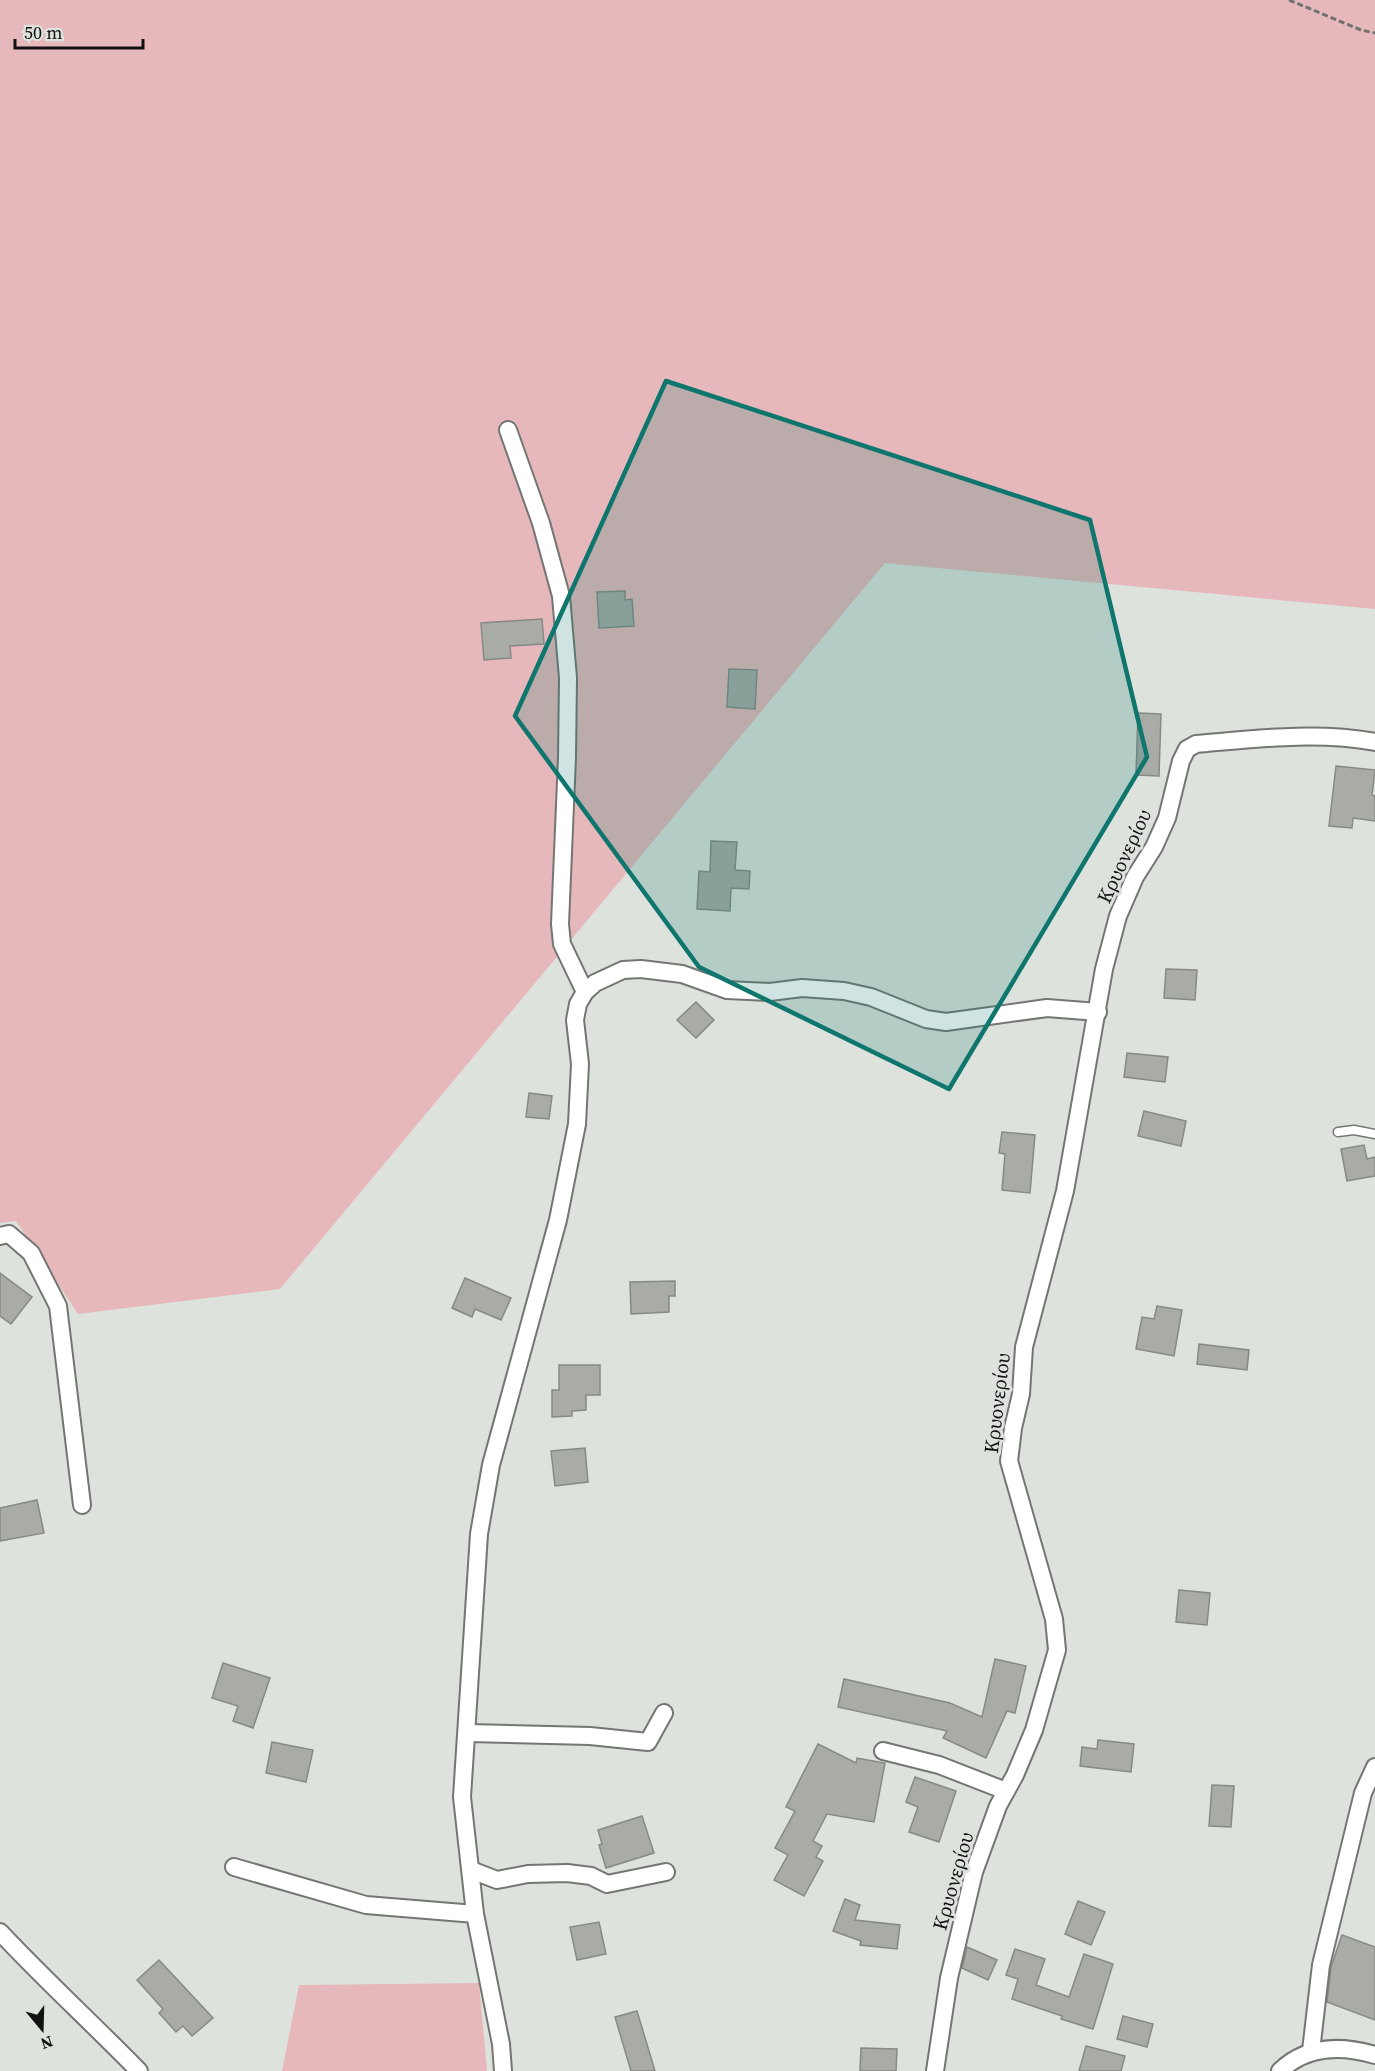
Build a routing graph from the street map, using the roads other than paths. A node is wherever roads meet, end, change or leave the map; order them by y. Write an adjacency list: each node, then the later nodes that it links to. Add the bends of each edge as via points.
1 (508, 430): 3 (street, via 541,523 561,596 568,678 560,924 562,944)
2 (1375, 742): 4 (street, Κρυονερίου, via 1281,738 1196,744 1187,750 1167,818 1118,916)
3 (585, 992): 4 (street, via 622,970 641,969 682,974 727,990 844,991 946,1022 1047,1008); 10 (street, via 575,1020 580,1064 577,1124 558,1220 491,1465 478,1534)
4 (1098, 1012): 13 (street, Κρυονερίου, via 1065,1191 1024,1347 1021,1394 1013,1428 1010,1461 1054,1619 1057,1650 1034,1730)
5 (1338, 1132): 6 (lane)
6 (1375, 1134)
7 (0, 1236): 8 (street, via 9,1234 31,1253 58,1306)
8 (82, 1505)
9 (664, 1713): 10 (street, via 648,1742 590,1736)
10 (468, 1733): 15 (street, via 462,1797)
11 (883, 1751): 13 (street, via 939,1765)
12 (1375, 1767): 19 (street, via 1363,1793 1321,1965)
13 (1006, 1791): 23 (street, Κρυονερίου, via 974,1872 949,1978)
14 (234, 1867): 17 (street, via 366,1905)
15 (471, 1870): 16 (street, via 497,1880 567,1872 591,1876 607,1884); 17 (street)
16 (666, 1872)
17 (475, 1914): 22 (street)
18 (0, 1932): 21 (street)
19 (1311, 2051): 20 (street, via 1337,2048); 24 (street)
20 (1375, 2055)
21 (139, 2071)
22 (503, 2071)
23 (935, 2071)
24 (1280, 2071)

